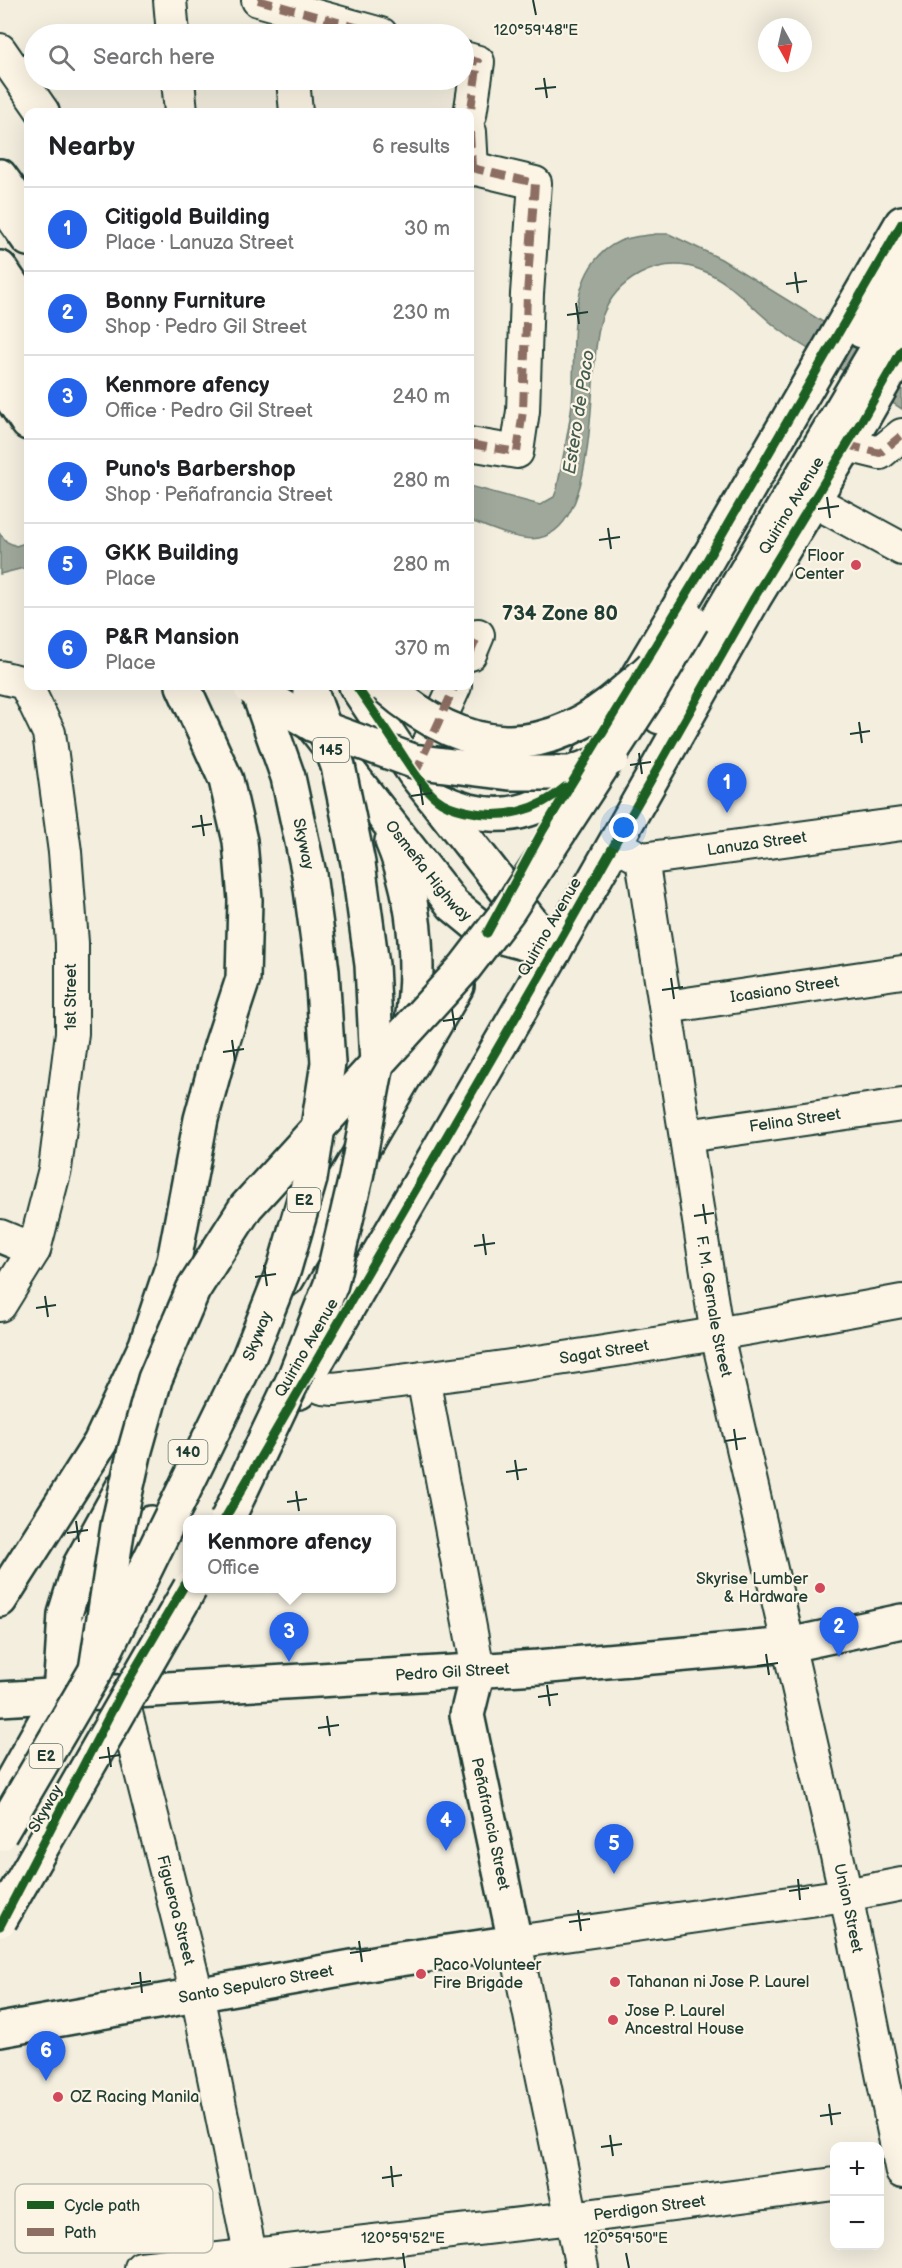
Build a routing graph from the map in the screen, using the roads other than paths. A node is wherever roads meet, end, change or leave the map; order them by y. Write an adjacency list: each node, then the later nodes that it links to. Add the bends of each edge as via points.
1 (170, 0): 3 (street)
2 (280, 11): 4 (street)
3 (172, 24)
4 (337, 24)
5 (0, 50): 6 (street)
6 (24, 85)
7 (28, 90): 11 (street)
8 (179, 90): 12 (street)
9 (294, 90): 13 (street)
10 (470, 90): 14 (street)
11 (40, 108)
12 (181, 108)
13 (296, 108)
14 (470, 108)
15 (474, 170): 34 (street, via 535,183 523,411 517,452)
16 (0, 176): 18 (main road)
17 (0, 199): 20 (main road)
18 (24, 209)
19 (902, 223): 50 (main road, 140)
20 (24, 233)
21 (902, 263): 37 (main road)
22 (0, 268): 24 (main road)
23 (0, 299): 26 (main road)
24 (24, 303)
25 (902, 307): 40 (main road, bridge, via 660,717 616,757 571,773 509,773 413,761 314,725)
26 (24, 334)
27 (0, 340): 29 (main road)
28 (902, 350): 32 (main road, Quirino Avenue)
29 (24, 378)
30 (0, 381): 31 (main road)
31 (24, 417)
32 (854, 433): 33 (street, via 880,453); 35 (main road, Quirino Avenue)
33 (902, 435)
34 (474, 445)
35 (812, 500): 36 (street); 54 (main road, Quirino Avenue, via 754,598)
36 (902, 550)
37 (692, 621): 45 (main road, bridge, via 650,669 607,708 576,728 543,739 482,741 447,728); 78 (main road, bridge, via 508,911 465,967 246,1207 193,1290 155,1379 135,1449 118,1526)
38 (12, 680): 64 (street, 1st Street, via 49,733 72,943 70,1044 55,1169)
39 (185, 690): 65 (main road, via 225,780 240,841 245,900 243,979 201,1119)
40 (254, 690)
41 (257, 690): 78 (main road, Skyway / E2, bridge, via 290,787 309,874 322,971 328,1063 310,1179 284,1269 249,1357)
42 (285, 690): 48 (main road, Osmeña Highway / 145)
43 (310, 690): 71 (main road, bridge, via 338,766 358,863 372,965 377,1064 331,1284 296,1376)
44 (359, 690): 47 (main road)
45 (390, 690)
46 (453, 690): 49 (street)
47 (385, 728): 48 (main road); 49 (main road)
48 (340, 761): 52 (main road, Osmeña Highway / 145)
49 (415, 774): 51 (main road)
50 (577, 777): 51 (main road, via 552,799 521,812 478,814); 55 (main road, 140)
51 (437, 799): 55 (main road)
52 (380, 814): 56 (main road, Osmeña Highway / 145, via 453,905); 61 (main road, via 397,853 415,935 416,977 410,1033)
53 (902, 824): 54 (street, Lanuza Street)
54 (628, 851): 57 (main road, Quirino Avenue); 59 (street, F. M. Gernale Street)
55 (507, 893): 56 (main road, 140); 57 (main road)
56 (487, 933): 57 (main road, Osmeña Highway / 145); 61 (main road, 140)
57 (554, 951): 70 (main road, Quirino Avenue)
58 (902, 972): 59 (street, Icasiano Street)
59 (666, 1007): 62 (street, F. M. Gernale Street)
60 (902, 1105): 62 (street, Felina Street)
61 (387, 1107): 81 (main road, 140, via 220,1392)
62 (686, 1136): 68 (street, F. M. Gernale Street)
63 (0, 1236): 64 (street)
64 (34, 1250): 67 (street, 1st Street)
65 (174, 1261): 75 (main road, via 146,1346 100,1443); 81 (main road, via 174,1343 166,1396 144,1449 80,1565 65,1614)
66 (902, 1300): 68 (street, Sagat Street)
67 (0, 1305)
68 (717, 1335): 69 (street, Sagat Street); 77 (street, F. M. Gernale Street)
69 (423, 1378): 70 (street, Sagat Street, via 334,1389); 79 (street, Peñafrancia Street)
70 (306, 1381): 72 (main road, Quirino Avenue)
71 (227, 1515)
72 (228, 1515)
73 (183, 1588): 80 (main road)
74 (187, 1593): 87 (main road, Skyway / E2, bridge)
75 (0, 1600)
76 (902, 1621): 77 (main road, Pedro Gil Street)
77 (789, 1644): 79 (main road, Pedro Gil Street); 86 (street, Union Street)
78 (96, 1670): 84 (main road, Skyway / E2, bridge)
79 (478, 1670): 80 (main road, Pedro Gil Street); 89 (main road, Peñafrancia Street, via 467,1715)
80 (121, 1692): 81 (main road, Pedro Gil Street); 88 (main road); 90 (street, Figueroa Street)
81 (60, 1695): 82 (main road, Pedro Gil Street); 83 (main road, 140)
82 (0, 1699)
83 (0, 1802)
84 (0, 1834)
85 (902, 1884): 86 (street, Santo Sepulcro Street)
86 (846, 1895): 89 (street, Santo Sepulcro Street); 92 (street, Union Street)
87 (0, 1920)
88 (0, 1926)
89 (515, 1942): 90 (main road, Santo Sepulcro Street); 95 (street, Peñafrancia Street)
90 (197, 1994): 91 (main road, Santo Sepulcro Street); 96 (street, Figueroa Street)
91 (0, 2030)
92 (902, 2174): 93 (street)
93 (884, 2178)
94 (830, 2185): 95 (street, Perdigon Street)
95 (572, 2218): 96 (street, Perdigon Street); 98 (street, Peñafrancia Street)
96 (252, 2261): 97 (street, Perdigon Street)
97 (141, 2268)
98 (582, 2268)

